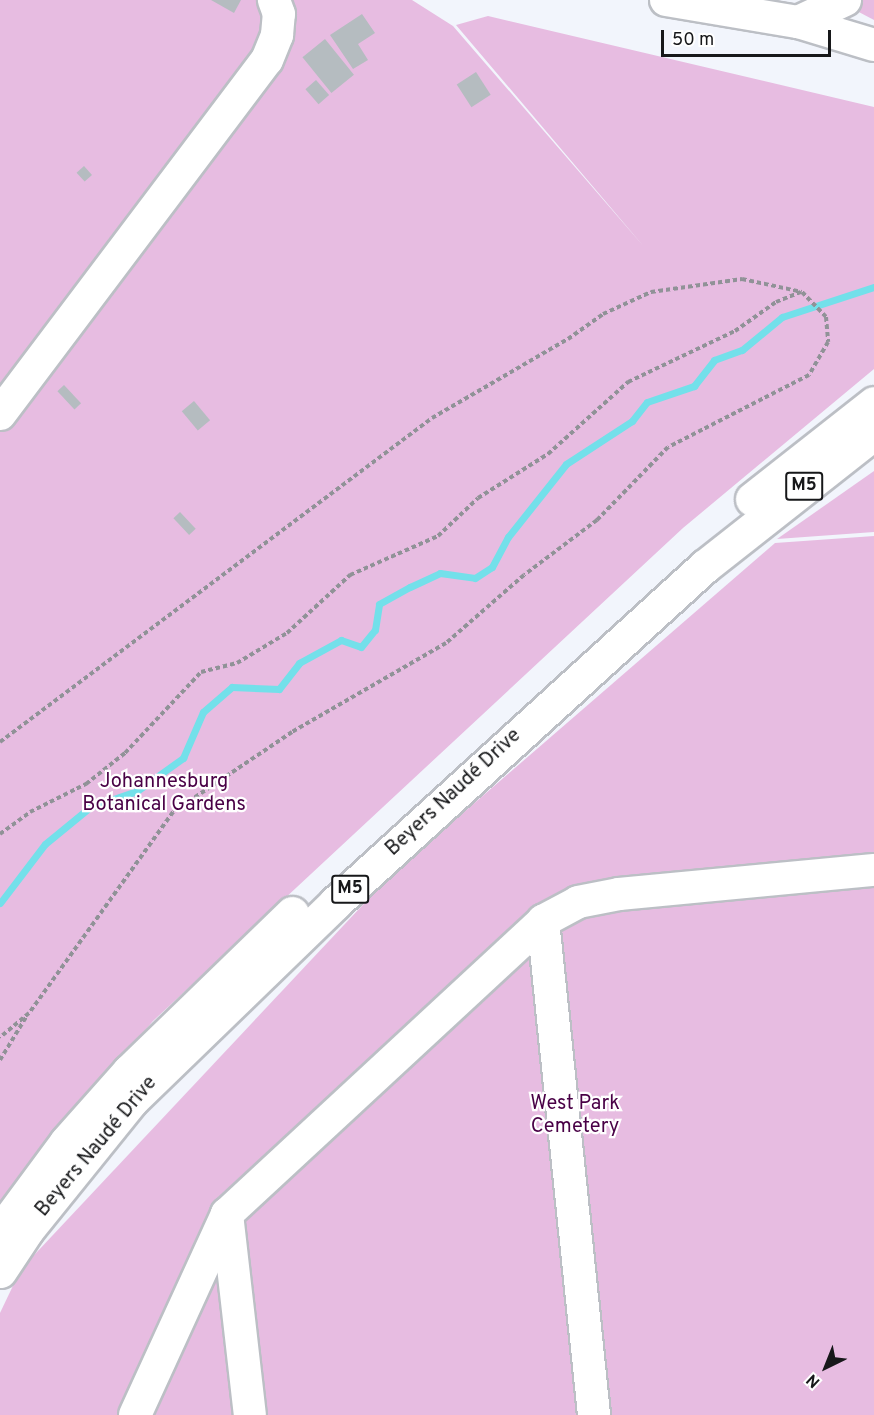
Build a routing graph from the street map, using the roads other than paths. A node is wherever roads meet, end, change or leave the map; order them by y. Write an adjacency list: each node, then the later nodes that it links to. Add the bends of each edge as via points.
1 (274, 0): 6 (street, via 279,14 277,35 267,60)
2 (666, 0): 4 (street)
3 (845, 0): 4 (street)
4 (798, 22): 5 (street)
5 (874, 45)
6 (4, 401)
7 (874, 404): 12 (main road, Beyers Naudé Drive / M5, via 769,485 546,678 198,1001 87,1117)
8 (874, 434): 13 (main road, Beyers Naudé Drive / M5, via 697,573 335,903 131,1101 41,1212)
9 (874, 870): 10 (street, via 619,894 578,902)
10 (543, 921): 11 (street); 16 (street)
11 (227, 1214): 14 (street); 15 (street)
12 (0, 1232)
13 (0, 1270)
14 (135, 1415)
15 (250, 1415)
16 (594, 1415)

